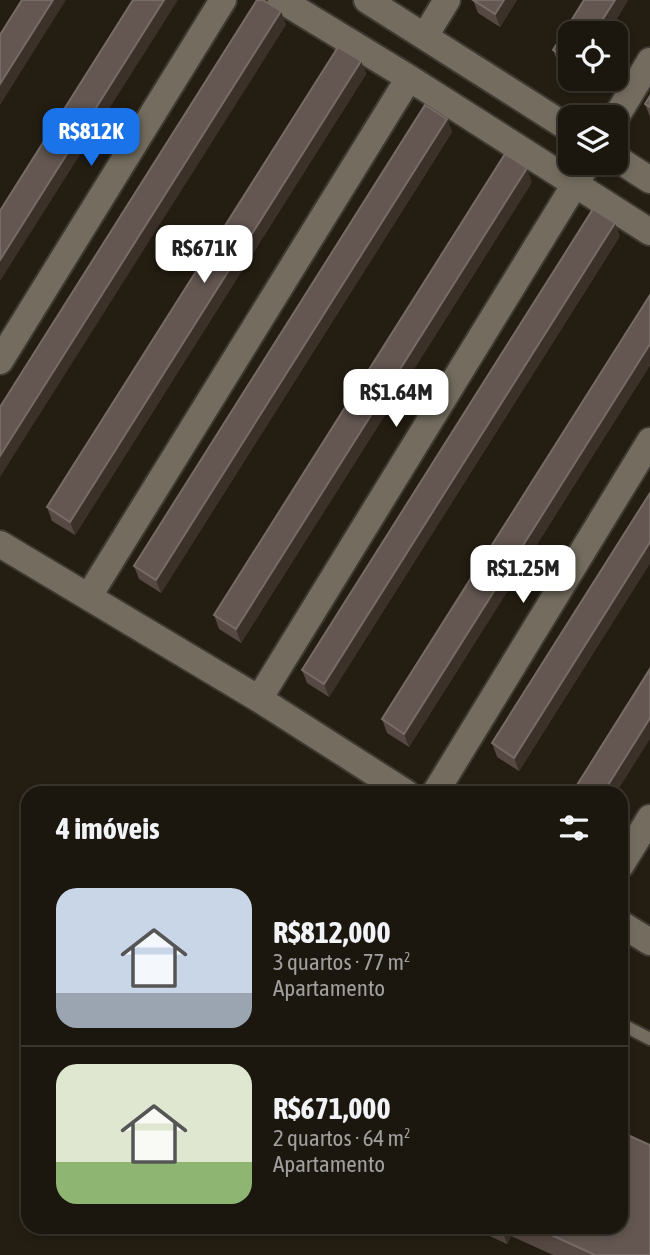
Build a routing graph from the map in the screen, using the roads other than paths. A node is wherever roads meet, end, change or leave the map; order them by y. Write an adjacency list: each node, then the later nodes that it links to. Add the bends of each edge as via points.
1 (223, 0): 16 (street)
2 (281, 0): 7 (street)
3 (367, 0): 5 (street)
4 (447, 0): 5 (street)
5 (425, 36): 9 (street)
6 (650, 61): 8 (street)
7 (409, 78): 10 (street); 19 (street)
8 (622, 105)
9 (558, 121)
10 (558, 161)
11 (628, 166): 14 (street)
12 (580, 175): 20 (street)
13 (582, 175): 15 (street)
14 (650, 180)
15 (650, 232)
16 (0, 361)
17 (650, 441): 22 (street)
18 (0, 544): 19 (street)
19 (89, 596): 20 (street)
20 (258, 699): 21 (street)
21 (396, 786)
22 (439, 786)
23 (650, 818): 24 (street)
24 (628, 854)
25 (628, 928): 26 (street)
26 (650, 942)
27 (628, 1028): 28 (lane)
28 (650, 1039)

